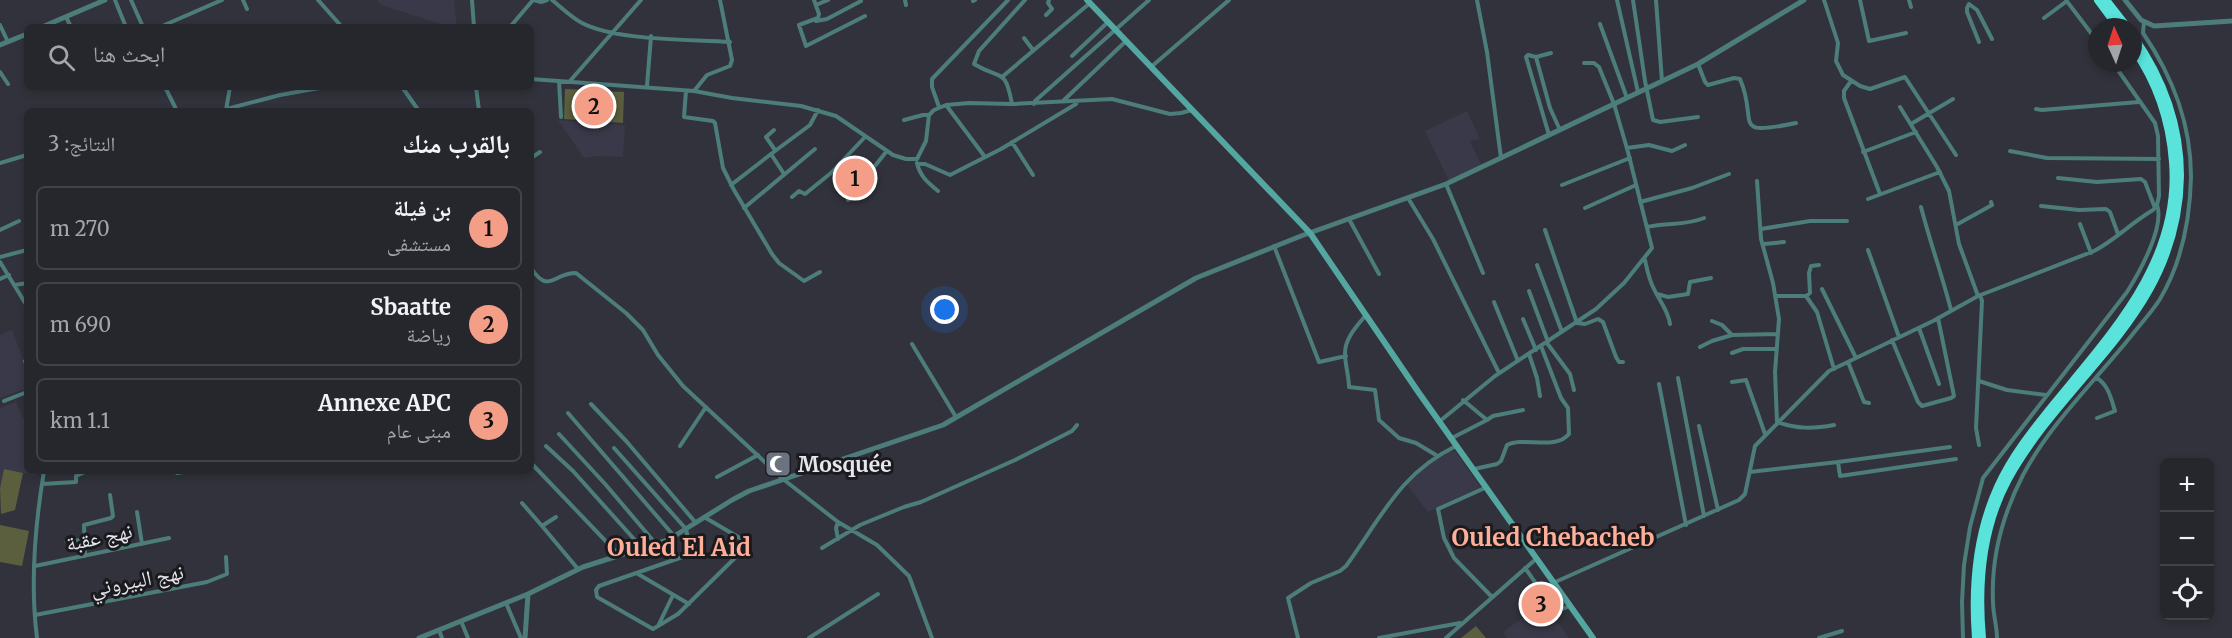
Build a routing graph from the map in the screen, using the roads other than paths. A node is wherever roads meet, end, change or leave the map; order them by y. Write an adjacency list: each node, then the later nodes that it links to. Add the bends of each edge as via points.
1 (105, 0): 40 (street)
2 (115, 0): 50 (street)
3 (131, 0): 51 (street)
4 (222, 0): 52 (street)
5 (243, 0): 37 (street)
6 (318, 0): 53 (street)
7 (471, 0): 54 (street)
8 (533, 0): 9 (street); 55 (street)
9 (547, 0)
10 (552, 0): 60 (street, via 581,22)
11 (641, 0): 60 (street)
12 (720, 0): 68 (street)
13 (814, 0): 35 (street)
14 (828, 0): 35 (street)
15 (1008, 0): 108 (street, via 932,79)
16 (1025, 0): 82 (street, via 979,51 974,64)
17 (1048, 0): 38 (street, via 1052,9)
18 (1149, 0): 59 (street)
19 (1229, 0): 79 (street)
20 (1477, 0): 143 (street)
21 (1617, 0): 98 (street)
22 (1633, 0): 90 (street)
23 (1656, 0): 86 (street)
24 (1804, 0): 77 (street)
25 (1824, 0): 87 (street, via 1838,43 1836,61)
26 (1860, 0): 61 (street, via 1869,41)
27 (1909, 0): 36 (street)
28 (2098, 0): 42 (highway)
29 (2106, 0): 43 (highway)
30 (2125, 0): 47 (street)
31 (861, 1): 44 (street)
32 (1088, 1): 46 (main road); 71 (street)
33 (2067, 1): 41 (street); 58 (street)
34 (1968, 2): 65 (street, via 1977,10); 69 (street, via 1967,12)
35 (816, 5): 44 (street, via 819,14)
36 (1911, 7)
37 (247, 9)
38 (1046, 15)
39 (865, 16): 44 (street, via 806,46 799,25)
40 (66, 17): 48 (street); 49 (street)
41 (2044, 18)
42 (2111, 18)
43 (2120, 18)
44 (815, 21)
45 (2232, 21): 47 (street, via 2164,26)
46 (1108, 22): 59 (main road); 74 (street)
47 (2144, 22): 239 (street, via 2143,33 2162,61 2183,112 2191,155 2191,208 2181,249 2160,299)
48 (56, 24)
49 (70, 24)
50 (125, 24)
51 (142, 24)
52 (166, 24)
53 (339, 24)
54 (474, 24)
55 (513, 24)
56 (1600, 24): 99 (street)
57 (0, 25): 67 (street)
58 (2088, 29)
59 (1116, 30): 66 (main road); 104 (street)
60 (611, 32): 63 (street); 85 (street)
61 (1906, 33)
62 (24, 35): 67 (street)
63 (651, 36): 68 (street); 89 (street)
64 (1024, 38): 71 (street)
65 (1992, 39)
66 (1126, 41): 79 (main road); 102 (street)
67 (8, 42): 70 (street)
68 (729, 42): 97 (street, via 730,66 707,75)
69 (1979, 42)
70 (0, 45)
71 (1032, 50): 82 (street)
72 (2142, 51): 343 (highway, via 2174,121 2180,167 2174,228 2144,301 2007,480 1993,516 1982,563)
73 (1551, 53): 75 (street)
74 (1072, 56)
75 (1536, 57): 126 (street); 128 (street, via 1526,57)
76 (1584, 63): 106 (street, via 1599,67)
77 (1698, 64): 86 (street); 123 (street, via 1708,85 1740,79 1752,127 1767,129)
78 (2142, 65): 342 (highway, via 2158,96 2171,138 2174,183 2168,228 2137,298 2029,435 1998,487 1977,554)
79 (1150, 67): 117 (main road)
80 (0, 72): 88 (street)
81 (2119, 72): 103 (street)
82 (1001, 76): 105 (street, via 1008,84)
83 (534, 79): 84 (street)
84 (559, 81): 85 (street); 120 (street)
85 (570, 81): 89 (street)
86 (1662, 81): 90 (street)
87 (1851, 81): 118 (street, via 1870,89 1905,77); 138 (street, via 1844,98)
88 (8, 84)
89 (647, 86): 96 (street)
90 (1647, 88): 98 (street); 121 (street, via 1653,120)
91 (166, 90): 110 (street)
92 (229, 90): 111 (street)
93 (306, 90): 112 (street)
94 (404, 90): 113 (street)
95 (476, 90): 114 (street)
96 (686, 91): 97 (street); 155 (street, via 684,117 715,123 723,168)
97 (694, 91): 116 (street)
98 (1638, 92): 99 (street)
99 (1627, 98): 106 (street)
100 (1953, 99): 118 (street)
101 (1077, 100): 102 (street); 117 (street, via 1120,100 1170,114); 130 (street)
102 (1063, 101): 104 (street)
103 (2140, 102): 115 (street); 145 (street, via 2155,123)
104 (1034, 103): 105 (street)
105 (1012, 104): 107 (street)
106 (1614, 104): 126 (street); 132 (street)
107 (946, 105): 108 (street); 142 (street)
108 (939, 107): 119 (street)
109 (1900, 107): 124 (street)
110 (176, 108)
111 (226, 108)
112 (233, 108)
113 (417, 108)
114 (479, 108)
115 (2036, 109)
116 (818, 110): 129 (street, via 836,116); 136 (street, via 810,125)
117 (1192, 110): 181 (main road)
118 (1929, 114): 124 (street); 140 (street)
119 (929, 116): 122 (street); 146 (street, via 926,141)
120 (561, 117)
121 (1698, 117)
122 (904, 120)
123 (1796, 123)
124 (1911, 124): 127 (street)
125 (774, 130): 136 (street, via 766,137)
126 (1560, 130): 128 (street)
127 (1916, 132): 138 (street); 148 (street)
128 (1549, 135): 143 (street)
129 (865, 137): 137 (street); 160 (street, via 806,194 799,191)
130 (1012, 142): 142 (street); 151 (street)
131 (1685, 146): 132 (street, via 1672,151 1649,145)
132 (1627, 148): 144 (street)
133 (815, 149): 149 (street)
134 (2010, 151): 145 (street, via 2047,158)
135 (540, 152): 141 (street)
136 (773, 152): 149 (street); 155 (street)
137 (886, 152): 146 (street); 163 (street)
138 (1863, 152): 159 (street)
139 (24, 155): 147 (street)
140 (1956, 155)
141 (534, 156)
142 (985, 157): 146 (street, via 950,175)
143 (1501, 158): 154 (street)
144 (1630, 158): 156 (street); 157 (street)
145 (2158, 159): 166 (street)
146 (917, 161): 158 (street, via 919,172)
147 (0, 163)
148 (1940, 172): 159 (street); 176 (street, via 1949,191)
149 (784, 174): 169 (street)
150 (1730, 174): 164 (street)
151 (1033, 175)
152 (2058, 178): 166 (street, via 2097,182 2143,180)
153 (1757, 181): 178 (street)
154 (1446, 184): 161 (street); 195 (street)
155 (731, 185): 169 (street)
156 (1562, 185)
157 (1636, 185): 164 (street); 170 (street)
158 (938, 190)
159 (1880, 194): 162 (street)
160 (792, 197)
161 (1408, 198): 172 (street); 237 (street, via 1433,239)
162 (1868, 199)
163 (848, 200)
164 (1640, 202): 177 (street)
165 (1991, 202): 176 (street, via 1992,205)
166 (2156, 206): 182 (street); 246 (street, via 2156,230 2133,282)
167 (1922, 207): 210 (street)
168 (2041, 207): 182 (street, via 2106,209)
169 (744, 208): 194 (street, via 779,263 804,281)
170 (1585, 208)
171 (1704, 218): 177 (street, via 1686,224)
172 (1349, 219): 181 (street); 196 (street)
173 (19, 221): 179 (street)
174 (1847, 221): 178 (street, via 1810,221)
175 (2080, 224): 188 (street)
176 (1956, 225): 205 (street, via 1959,244)
177 (1647, 227): 190 (street, via 1652,248)
178 (1761, 229): 184 (street)
179 (0, 230)
180 (1545, 231): 215 (street)
181 (1310, 233): 185 (street); 211 (main road)
182 (2118, 234): 188 (street)
183 (1784, 242): 184 (street)
184 (1764, 244): 206 (street)
185 (1274, 246): 231 (street, via 1319,362); 255 (street, via 1192,280)
186 (1868, 250): 221 (street)
187 (24, 251): 189 (street)
188 (2091, 253): 205 (street)
189 (0, 259): 197 (street)
190 (1644, 259): 204 (street); 215 (street, via 1614,294)
191 (1537, 265): 218 (street)
192 (1819, 265): 207 (street, via 1811,266 1810,293)
193 (534, 272): 252 (street, via 545,282 576,273 643,330 683,386)
194 (820, 272)
195 (1483, 273)
196 (1379, 274)
197 (9, 275): 199 (street); 201 (street)
198 (1712, 278): 204 (street, via 1690,282 1688,294)
199 (0, 279)
200 (24, 284): 201 (street)
201 (15, 285): 208 (street)
202 (1822, 289): 232 (street)
203 (1529, 291): 223 (street)
204 (1656, 294): 216 (street, via 1668,311)
205 (1979, 295): 210 (street); 240 (street)
206 (1775, 296): 207 (street); 219 (street)
207 (1806, 296): 236 (street, via 1817,312)
208 (24, 301)
209 (1494, 302): 233 (street)
210 (1951, 310): 212 (street)
211 (1366, 314): 231 (street, via 1347,341); 258 (main road)
212 (1938, 318): 217 (street); 222 (street, via 1954,396 1951,398 1922,406)
213 (1523, 319): 228 (street)
214 (1712, 321): 220 (street)
215 (1577, 323): 218 (street); 234 (street, via 1603,322 1616,357)
216 (1670, 324)
217 (1919, 328): 221 (street); 243 (street)
218 (1562, 333): 223 (street)
219 (1778, 334): 220 (street); 227 (street)
220 (1732, 335): 226 (street)
221 (1899, 337): 222 (street)
222 (1892, 340): 232 (street)
223 (1548, 342): 225 (street); 244 (street, via 1570,374)
224 (912, 344): 255 (street)
225 (1541, 346): 228 (street); 277 (street, via 1568,408 1569,434 1554,441 1513,442 1497,464)
226 (1700, 347)
227 (1777, 349): 229 (street, via 1743,349); 259 (street)
228 (1536, 350): 230 (street)
229 (1732, 353)
230 (1529, 354): 233 (street); 247 (street)
231 (1346, 356): 273 (street, via 1349,387 1375,390 1379,420 1399,438)
232 (1856, 358): 235 (street)
233 (1518, 361): 237 (street)
234 (1623, 362)
235 (1848, 362): 236 (street); 250 (street, via 1864,402)
236 (1834, 369): 259 (street)
237 (1499, 373): 248 (street)
238 (1677, 378): 289 (street)
239 (2097, 378): 256 (street, via 2108,391 2115,411); 344 (street, via 2047,438 2009,506 1993,574)
240 (1979, 381): 246 (street, via 2007,390); 266 (street)
241 (1732, 382): 264 (street, via 1746,380)
242 (1659, 384): 294 (street)
243 (1939, 384)
244 (1574, 390)
245 (24, 393): 249 (street)
246 (2047, 395): 341 (street, via 1981,483 1964,565)
247 (1540, 396)
248 (1463, 400): 257 (street); 258 (street)
249 (4, 401)
250 (1869, 403)
251 (591, 404): 293 (street)
252 (706, 407): 268 (street); 272 (street)
253 (1523, 410): 257 (street)
254 (568, 413): 298 (street)
255 (956, 417): 282 (street, via 928,431)
256 (2097, 418)
257 (1487, 420): 265 (street)
258 (1440, 421): 265 (main road)
259 (1777, 422): 261 (street, via 1794,428); 264 (street)
260 (1077, 425): 297 (street, via 1015,460)
261 (1834, 425)
262 (1699, 426): 287 (street)
263 (558, 434): 304 (street)
264 (1765, 434): 278 (street, via 1755,446)
265 (1452, 438): 269 (main road)
266 (1979, 445)
267 (546, 446): 305 (street)
268 (680, 446)
269 (1457, 446): 273 (street); 277 (main road)
270 (1950, 447): 275 (street)
271 (614, 448): 296 (street)
272 (758, 455): 281 (street); 282 (street)
273 (1436, 456): 336 (street, via 1399,489 1346,566 1288,598)
274 (1956, 459): 275 (street, via 1840,476)
275 (1838, 462): 278 (street)
276 (534, 466): 307 (street)
277 (1474, 469): 284 (main road)
278 (1750, 472): 287 (street, via 1745,494)
279 (44, 474): 283 (street)
280 (80, 474): 283 (street, via 75,482)
281 (717, 477)
282 (783, 479): 291 (street, via 742,495); 292 (street)
283 (42, 484): 311 (street)
284 (1487, 487): 310 (main road); 319 (street, via 1438,509 1444,538 1454,558)
285 (110, 495): 301 (street, via 113,516 84,525)
286 (522, 503): 295 (street)
287 (1718, 510): 289 (street)
288 (137, 513): 303 (street)
289 (1704, 516): 294 (street)
290 (556, 517): 295 (street)
291 (704, 517): 293 (street); 321 (street, via 745,541 746,547)
292 (838, 522): 297 (street); 300 (street)
293 (696, 523): 296 (street)
294 (1686, 525): 315 (street)
295 (542, 526): 313 (street)
296 (686, 529): 298 (street); 314 (street, via 691,554)
297 (852, 531): 300 (street); 335 (street, via 877,545 909,576)
298 (674, 536): 304 (street)
299 (169, 538): 303 (street, نهج عقبة)
300 (838, 539): 306 (street)
301 (84, 540): 302 (street); 308 (street)
302 (66, 541)
303 (142, 544): 308 (street, نهج عقبة)
304 (656, 544): 305 (street)
305 (642, 548): 307 (street)
306 (822, 548)
307 (619, 555): 313 (street)
308 (84, 556): 311 (street, نهج عقبة)
309 (226, 557): 323 (street, نهج البيروني, via 227,574 207,582)
310 (1536, 559): 312 (street); 315 (main road)
311 (35, 566): 323 (street)
312 (1525, 568): 319 (street); 322 (street, via 1554,609)
313 (578, 569): 316 (street)
314 (637, 573): 318 (street); 326 (street, via 598,586 597,597 653,629)
315 (1553, 583): 322 (main road)
316 (528, 594): 320 (street); 333 (street)
317 (878, 594): 334 (street)
318 (674, 595): 321 (street); 326 (street)
319 (1492, 597): 325 (street)
320 (506, 603): 324 (street); 333 (street)
321 (689, 604): 326 (street)
322 (1570, 606): 339 (main road)
323 (35, 615): 329 (street)
324 (461, 621): 327 (street); 332 (street)
325 (1463, 623): 337 (street); 338 (street)
326 (658, 626)
327 (439, 630): 330 (street); 331 (street)
328 (1842, 631): 340 (street)
329 (37, 638)
330 (419, 638)
331 (442, 638)
332 (468, 638)
333 (523, 638)
334 (808, 638)
335 (932, 638)
336 (1298, 638)
337 (1378, 638)
338 (1446, 638)
339 (1593, 638)
340 (1819, 638)
341 (1963, 638)
342 (1976, 638)
343 (1982, 638)
344 (1997, 638)

